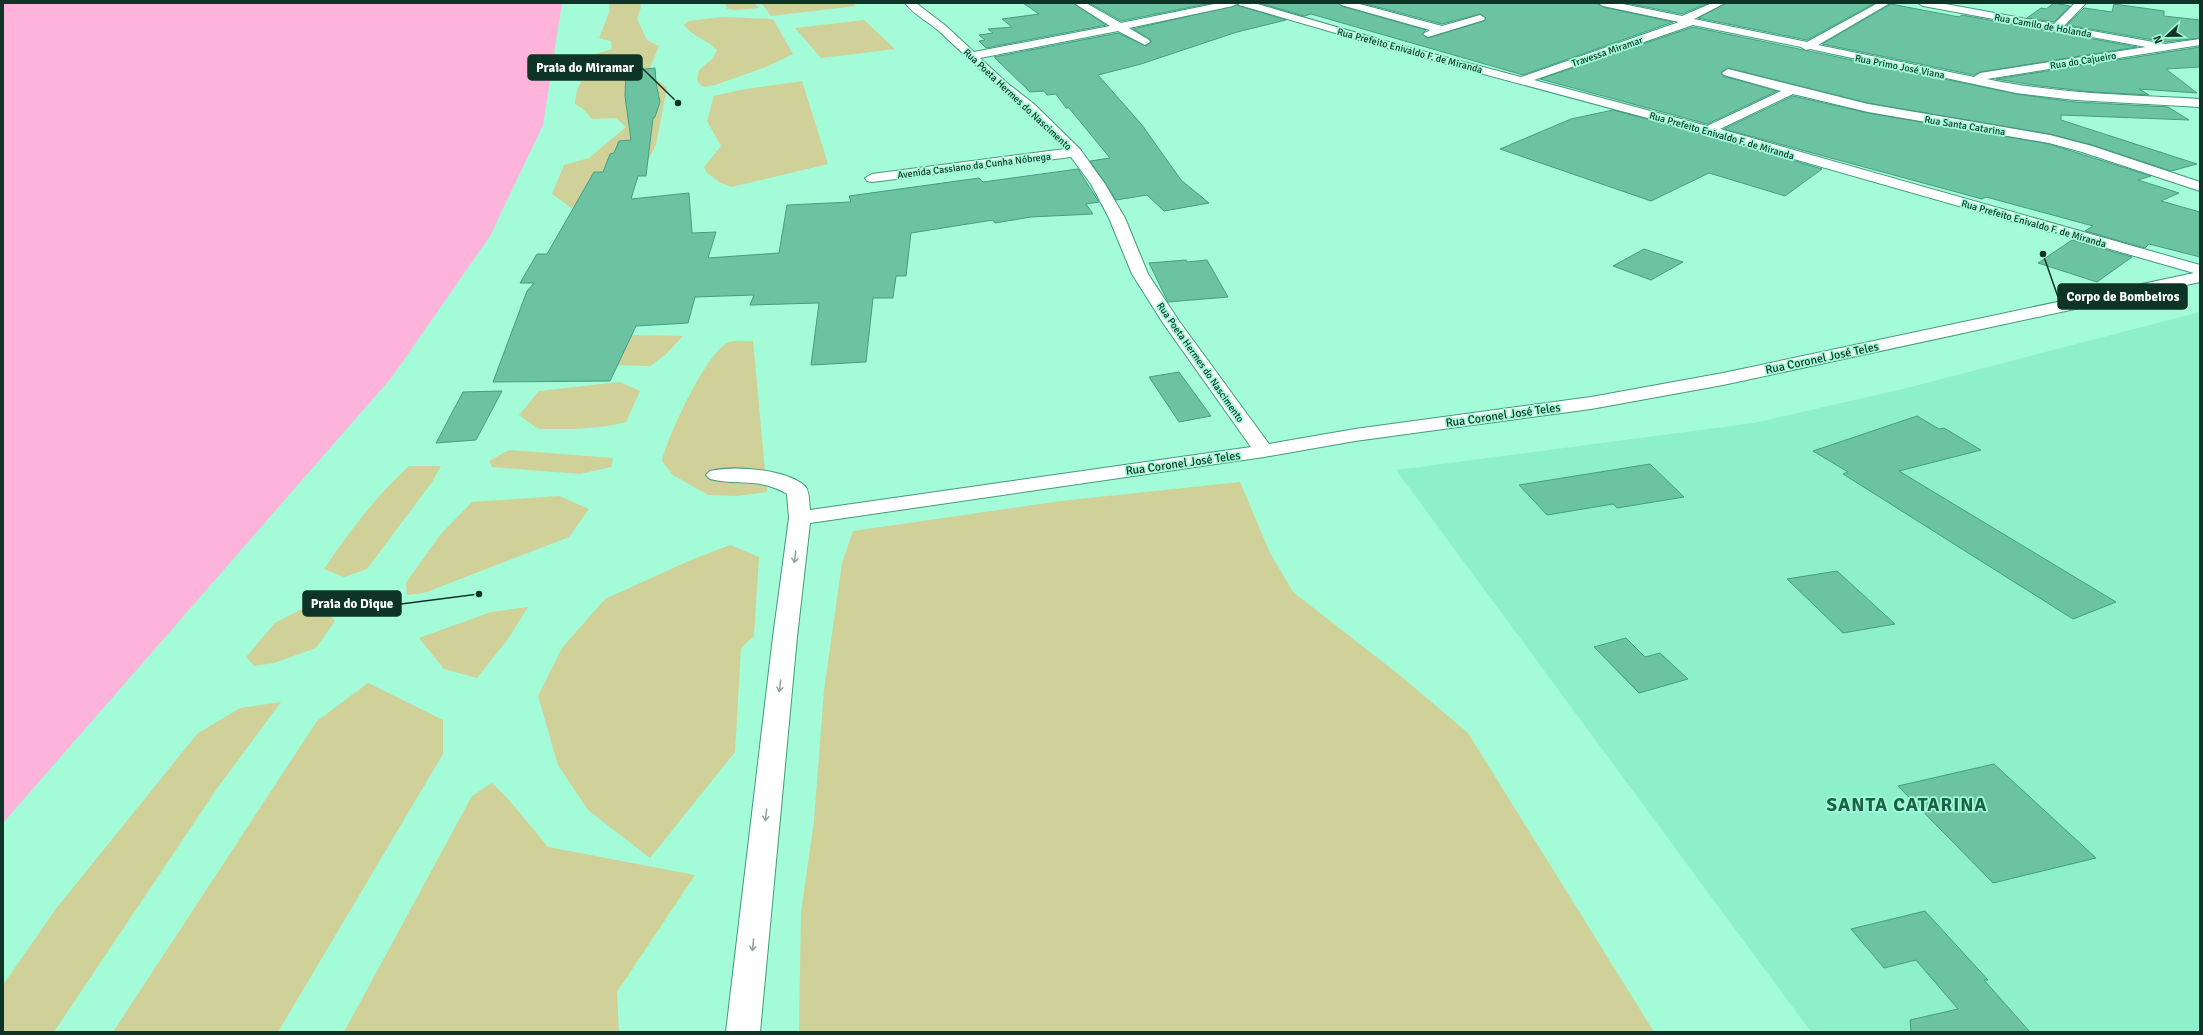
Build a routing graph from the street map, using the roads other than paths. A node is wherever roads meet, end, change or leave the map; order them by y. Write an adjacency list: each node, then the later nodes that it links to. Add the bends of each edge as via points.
1 (910, 3): 21 (street, Rua Poeta Hermes do Nascimento)
2 (1079, 3): 14 (street)
3 (1233, 3): 14 (street)
4 (1243, 3): 18 (street, Rua Prefeito Enivaldo F. de Miranda)
5 (1345, 3): 15 (street)
6 (1603, 3): 12 (street, Rua Primo José Viana)
7 (1720, 3): 12 (street, Travessa Miramar)
8 (1885, 3): 19 (street)
9 (1923, 3): 13 (street, Rua Camilo de Holanda)
10 (2081, 3): 13 (street)
11 (1480, 18): 15 (street)
12 (1687, 21): 19 (street, Rua Primo José Viana); 24 (street, Travessa Miramar)
13 (2057, 27): 20 (street, Rua Camilo de Holanda)
14 (1120, 28): 16 (street); 21 (street)
15 (1443, 30): 18 (street)
16 (1145, 42)
17 (2200, 42): 20 (street, Rua do Cajueiro)
18 (1391, 46): 24 (street, Rua Prefeito Enivaldo F. de Miranda)
19 (1806, 47): 23 (street, Rua Primo José Viana)
20 (2163, 47): 23 (street, Rua do Cajueiro)
21 (972, 56): 28 (street, Rua Poeta Hermes do Nascimento, via 1003,86 1030,107)
22 (1728, 73): 25 (street, Rua Santa Catarina)
23 (1966, 79): 26 (street, Rua Primo José Viana, via 2016,89 2075,96)
24 (1523, 80): 27 (street, Rua Prefeito Enivaldo F. de Miranda)
25 (1792, 90): 27 (street); 30 (street, Rua Santa Catarina, via 1868,108 2050,139)
26 (2200, 103)
27 (1708, 130): 31 (street, Rua Prefeito Enivaldo F. de Miranda)
28 (1075, 152): 29 (street, Avenida Cassiano da Cunha Nóbrega); 33 (street, Rua Poeta Hermes do Nascimento, via 1098,184 1117,218 1140,274)
29 (872, 178)
30 (2200, 187)
31 (2200, 270)
32 (2200, 277): 33 (street, Rua Coronel José Teles, via 1708,382 1591,403 1355,435)
33 (1264, 451): 35 (street, Rua Coronel José Teles)
34 (717, 475): 35 (street, via 757,475 782,481 797,492)
35 (800, 518): 36 (street, one-way to 36)
36 (743, 1032)

